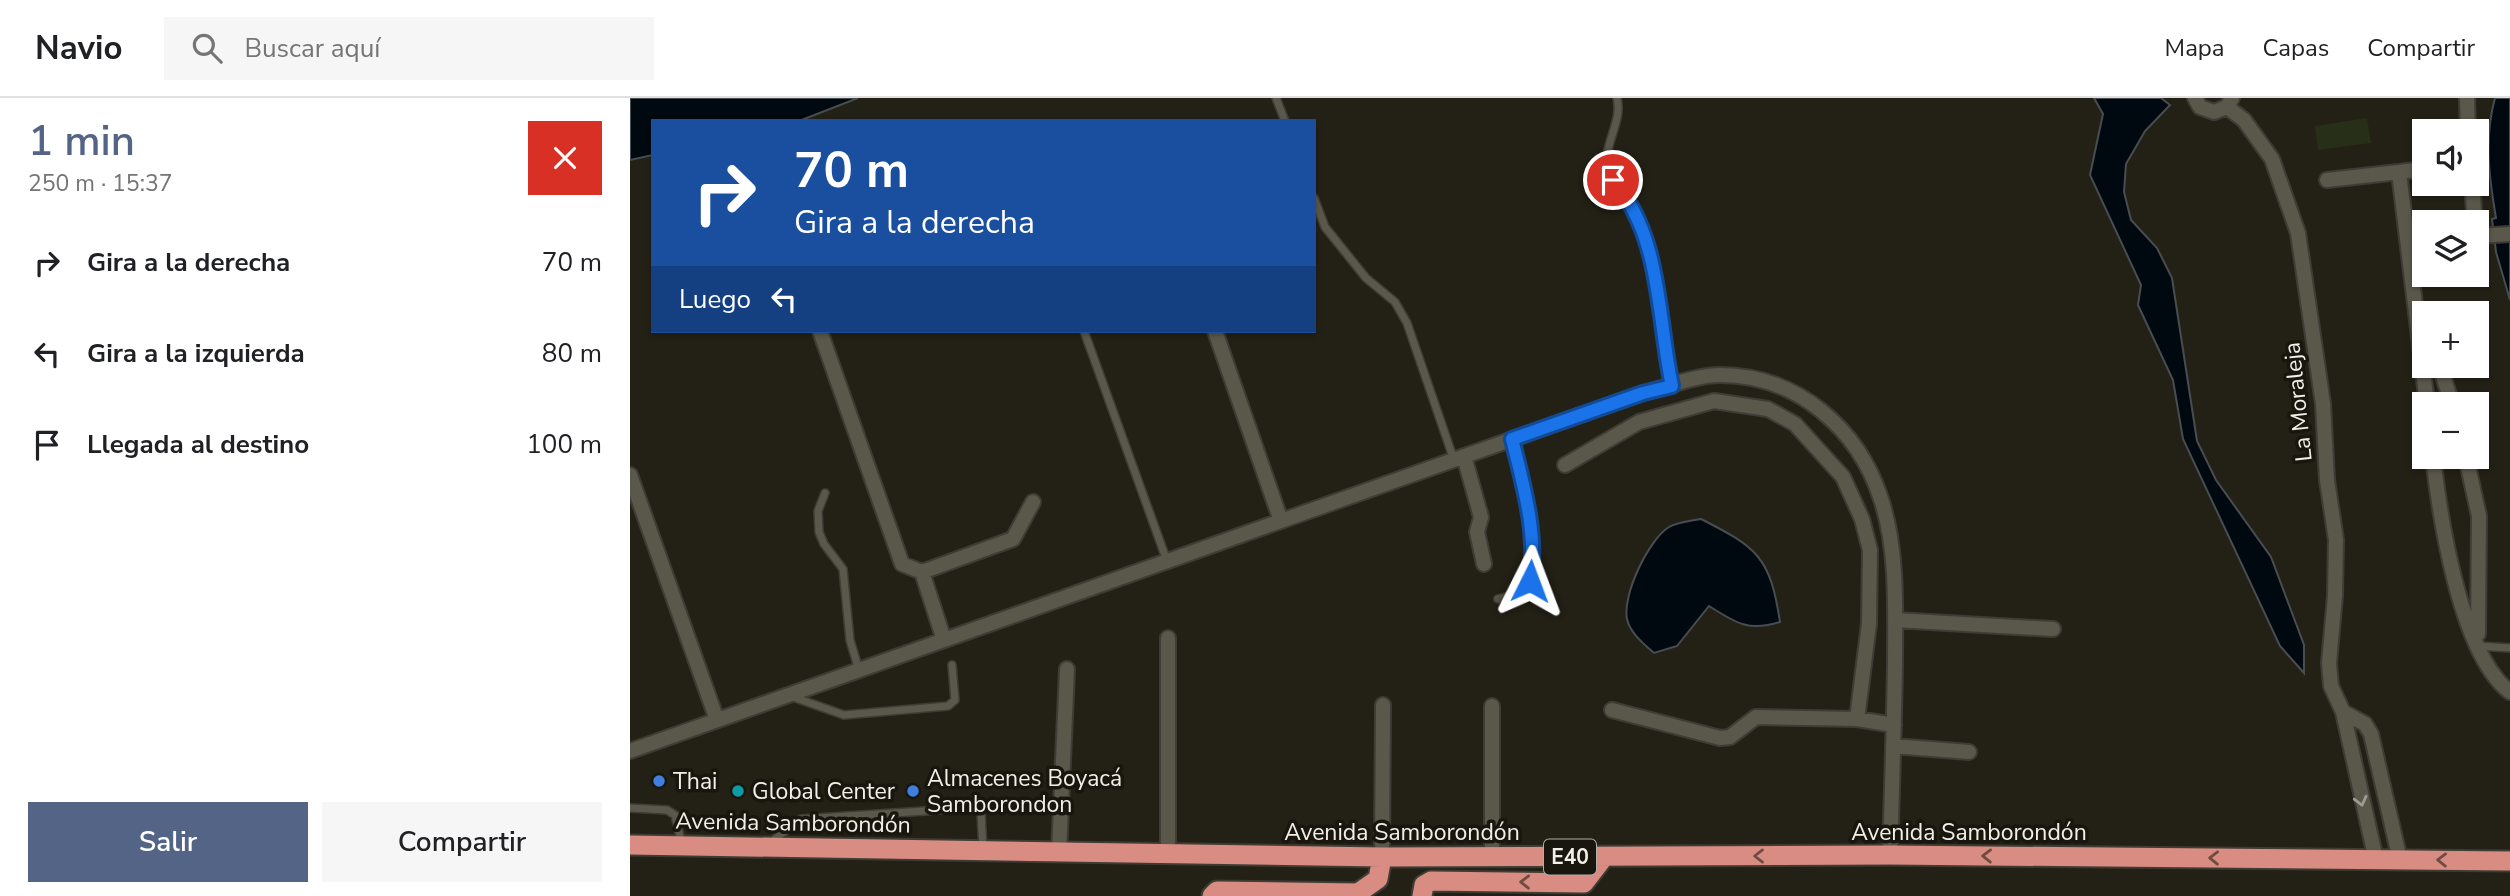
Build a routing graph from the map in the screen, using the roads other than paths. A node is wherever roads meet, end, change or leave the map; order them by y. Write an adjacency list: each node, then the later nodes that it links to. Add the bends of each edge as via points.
1 (1276, 98): 6 (lane)
2 (1617, 98): 18 (lane, via 1619,115 1607,160 1634,207 1649,249)
3 (2195, 98): 5 (street, via 2207,111 2221,111)
4 (2467, 98): 7 (street)
5 (2230, 102): 46 (street, La Moraleja, via 2272,159 2298,233 2323,404 2336,540 2331,686)
6 (1284, 119)
7 (2468, 119)
8 (2412, 170): 9 (street)
9 (2399, 172): 10 (street); 12 (street)
10 (2327, 180)
11 (1316, 203): 20 (lane, via 1325,227 1366,278 1395,302)
12 (2412, 225)
13 (2510, 234): 14 (street)
14 (2489, 236)
15 (821, 333): 30 (street, via 902,564)
16 (1085, 333): 28 (lane)
17 (1216, 333): 27 (street)
18 (1672, 386): 19 (street); 32 (street, via 1718,375 1755,378 1794,390 1827,413 1860,453 1881,499 1891,551)
19 (1512, 439): 20 (street); 31 (lane, via 1533,563 1524,588)
20 (1459, 458): 27 (street); 29 (street, via 1480,517 1477,532)
21 (1565, 465): 47 (street, via 1639,422 1714,401 1768,409 1796,424 1843,477 1870,550 1868,624)
22 (2435, 469): 36 (street, via 2444,542)
23 (2469, 469): 36 (street, via 2479,516)
24 (630, 475): 48 (street)
25 (825, 493): 40 (lane, via 818,511 819,532 843,569 849,640)
26 (1032, 502): 30 (street, via 1013,539)
27 (1281, 521): 28 (street)
28 (1167, 561): 35 (street)
29 (1484, 564)
30 (922, 572): 35 (street)
31 (1498, 599)
32 (1895, 620): 33 (street); 49 (street)
33 (2053, 629)
34 (1168, 638): 61 (street)
35 (944, 640): 40 (street)
36 (2478, 646): 37 (lane); 41 (street, via 2486,668)
37 (2510, 648)
38 (952, 665): 42 (lane, via 955,700 948,706 844,715)
39 (1067, 668): 60 (street)
40 (859, 670): 42 (street)
41 (2510, 692)
42 (789, 696): 48 (street)
43 (1383, 705): 63 (street)
44 (1492, 706): 64 (street)
45 (1612, 710): 47 (street, via 1720,738 1730,737 1756,717)
46 (2343, 712): 53 (street, via 2368,729); 54 (street, La Moraleja)
47 (1857, 719): 49 (street)
48 (717, 720): 51 (street)
49 (1894, 725): 50 (street)
50 (1893, 746): 52 (street); 62 (street)
51 (630, 751)
52 (1969, 752)
53 (2378, 769): 54 (street); 67 (street)
54 (2354, 774): 66 (street, La Moraleja, one-way to 66)
55 (630, 808): 57 (lane, via 667,810 675,815)
56 (630, 845): 57 (highway, Avenida Samborondón / E40)
57 (682, 846): 58 (highway, Avenida Samborondón / E40)
58 (763, 847): 59 (highway, Avenida Samborondón / E40); 59 (lane, via 801,819 971,808 981,813)
59 (983, 851): 60 (highway, Avenida Samborondón / E40)
60 (1059, 853): 61 (highway, Avenida Samborondón / E40)
61 (1168, 854): 63 (highway, Avenida Samborondón / E40)
62 (1890, 855): 65 (highway, Avenida Samborondón / E40, one-way to 65); 66 (highway, Avenida Samborondón / E40, one-way to 62)
63 (1381, 857): 64 (highway, Avenida Samborondón / E40); 69 (highway, via 1378,879 1358,892 1217,891)
64 (1492, 857): 65 (highway, Avenida Samborondón / E40)
65 (1604, 857): 70 (highway, one-way to 70, via 1584,883 1431,881 1424,885)
66 (2376, 860): 67 (highway, Avenida Samborondón / E40)
67 (2400, 860): 68 (highway, Avenida Samborondón / E40, one-way to 67)
68 (2510, 861)
69 (1212, 896)
70 (1422, 896)

